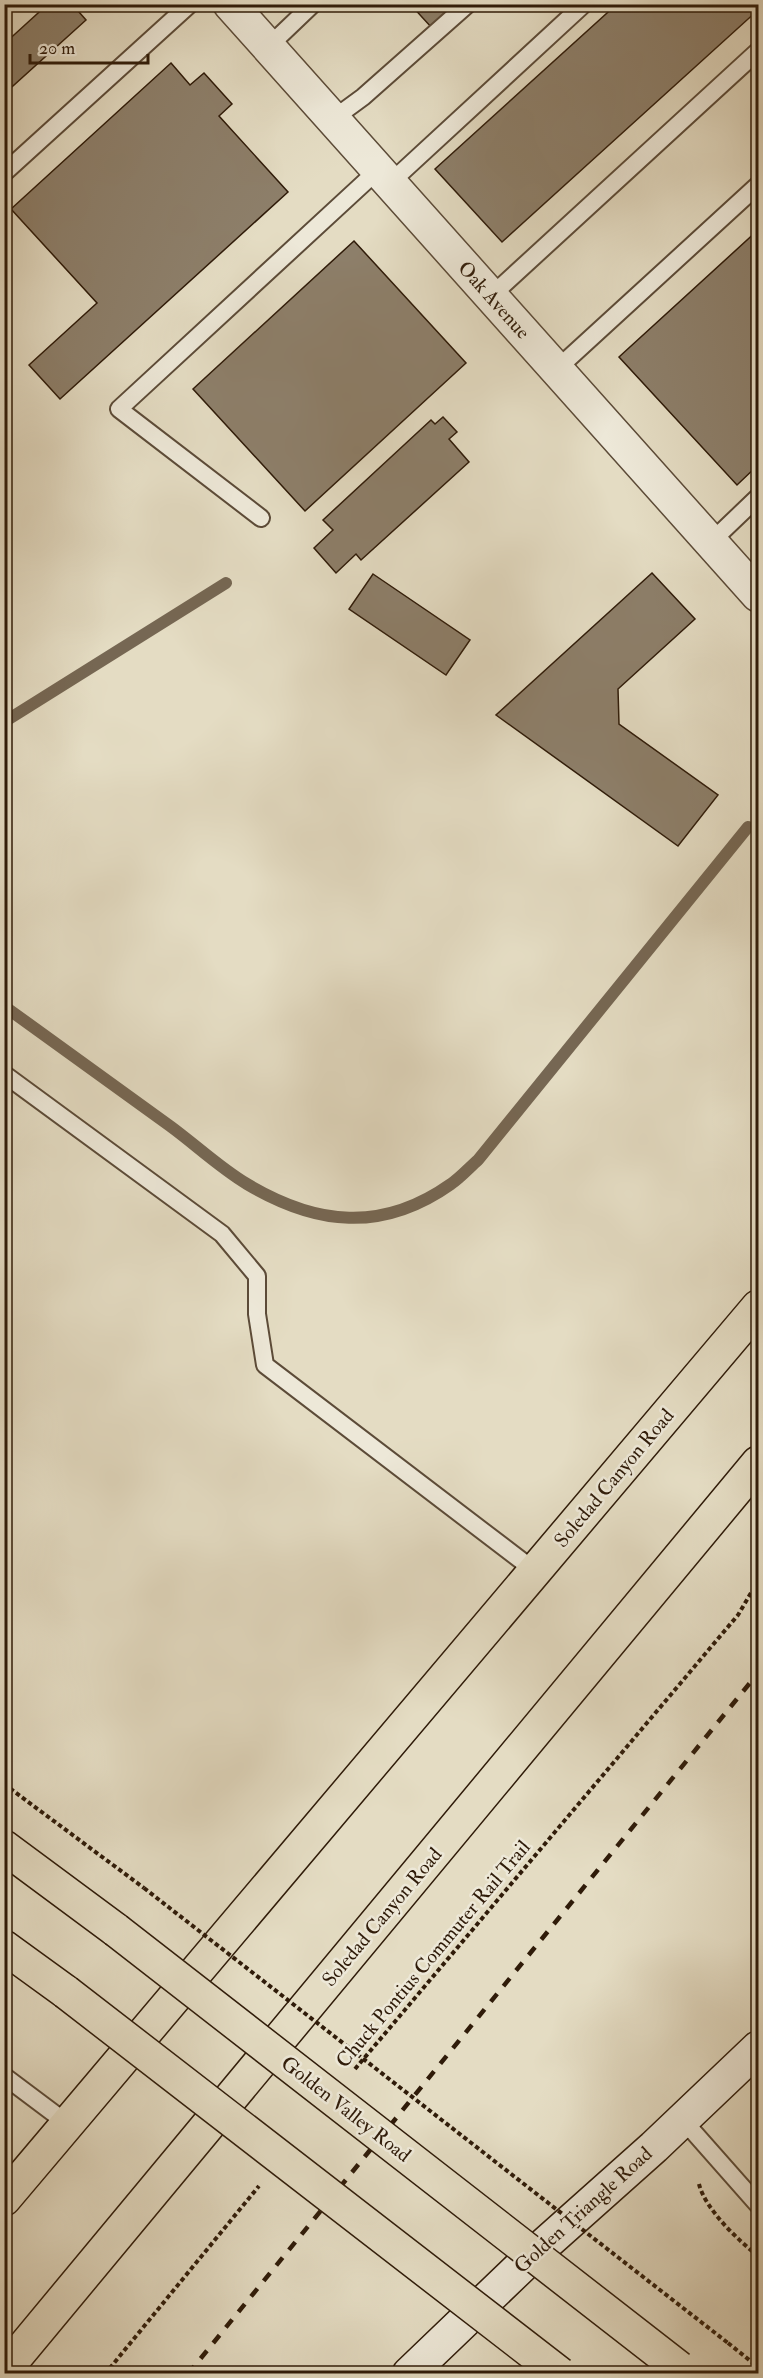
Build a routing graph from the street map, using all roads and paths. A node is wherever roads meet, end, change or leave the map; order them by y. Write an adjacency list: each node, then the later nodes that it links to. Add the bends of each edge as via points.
1 (190, 4): 9 (lane)
2 (230, 4): 6 (street, Oak Avenue)
3 (314, 4): 6 (lane)
4 (468, 4): 8 (lane)
5 (584, 4): 10 (lane)
6 (268, 47): 8 (street, Oak Avenue)
7 (759, 51): 12 (lane)
8 (333, 119): 10 (street, Oak Avenue)
9 (4, 173)
10 (384, 176): 12 (street, Oak Avenue); 15 (lane, via 119,409)
11 (759, 185): 13 (lane)
12 (491, 296): 13 (street, Oak Avenue)
13 (557, 369): 16 (street, Oak Avenue)
14 (759, 497): 16 (lane)
15 (261, 518)
16 (711, 542): 17 (street, Oak Avenue)
17 (759, 595)
18 (4, 1074): 21 (lane, via 222,1234 257,1276 257,1314 265,1365)
19 (759, 1307): 21 (main road, Soledad Canyon Road)
20 (759, 1463): 35 (main road, Soledad Canyon Road)
21 (535, 1571): 30 (main road, Soledad Canyon Road)
22 (759, 1581): 27 (path, Chuck Pontius Commuter Rail Trail, via 738,1615)
23 (4, 1784): 34 (path, bridge, via 144,1888)
24 (4, 1847): 36 (main road, Golden Valley Road, bridge)
25 (4, 1947): 39 (main road, bridge)
26 (759, 2048): 29 (street, Golden Triangle Road)
27 (353, 2072)
28 (4, 2076): 30 (lane)
29 (682, 2120): 33 (lane); 38 (street, Golden Triangle Road)
30 (68, 2124): 32 (main road, Soledad Canyon Road)
31 (263, 2182): 37 (path)
32 (4, 2199)
33 (759, 2205)
34 (759, 2367)
35 (4, 2371)
36 (683, 2371)
37 (105, 2373)
38 (409, 2373)
39 (560, 2373)

